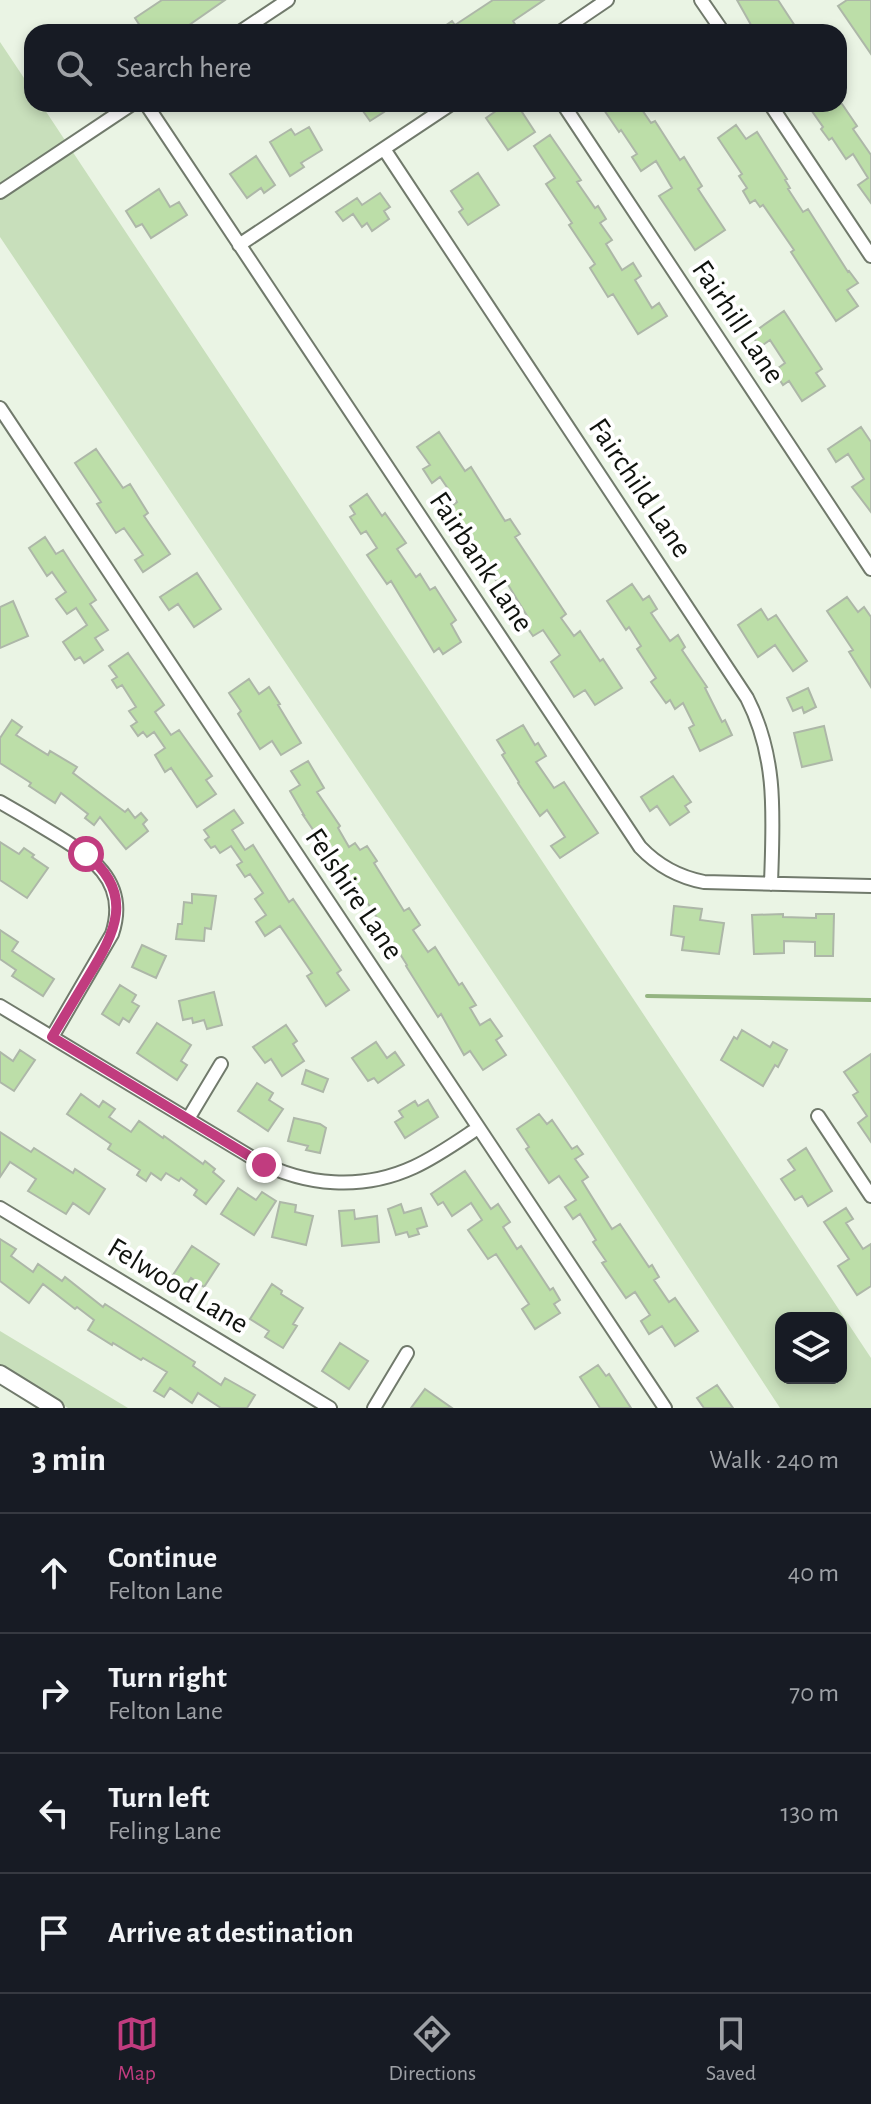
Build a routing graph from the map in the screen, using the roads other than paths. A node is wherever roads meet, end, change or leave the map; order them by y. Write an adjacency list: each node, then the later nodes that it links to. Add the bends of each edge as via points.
1 (288, 0): 4 (street)
2 (607, 0): 5 (street)
3 (701, 0): 6 (street)
4 (252, 24)
5 (572, 24)
6 (718, 24)
7 (120, 112): 13 (street)
8 (151, 112): 14 (street, Fairbank Lane)
9 (439, 112): 12 (street)
10 (568, 112): 17 (street, Fairhill Lane)
11 (775, 112): 15 (street)
12 (384, 149): 14 (street); 19 (street, Fairchild Lane, via 747,698 771,773)
13 (0, 192)
14 (239, 245): 19 (street, Fairbank Lane, via 640,847 685,878)
15 (871, 256)
16 (0, 408): 26 (street, Felshire Lane)
17 (871, 569)
18 (0, 802): 22 (street, via 91,858 115,900 112,934)
19 (771, 884): 20 (street, Fairbank Lane)
20 (871, 886)
21 (0, 1006): 22 (street)
22 (52, 1037): 25 (street)
23 (221, 1064): 25 (street)
24 (818, 1116): 27 (street)
25 (188, 1119): 26 (street, via 272,1168 339,1183 398,1174)
26 (478, 1128): 34 (street, Felshire Lane)
27 (871, 1196)
28 (0, 1208): 32 (street, Felwood Lane)
29 (407, 1353): 33 (street)
30 (0, 1374): 31 (street)
31 (55, 1408)
32 (330, 1408)
33 (374, 1408)
34 (665, 1408)

